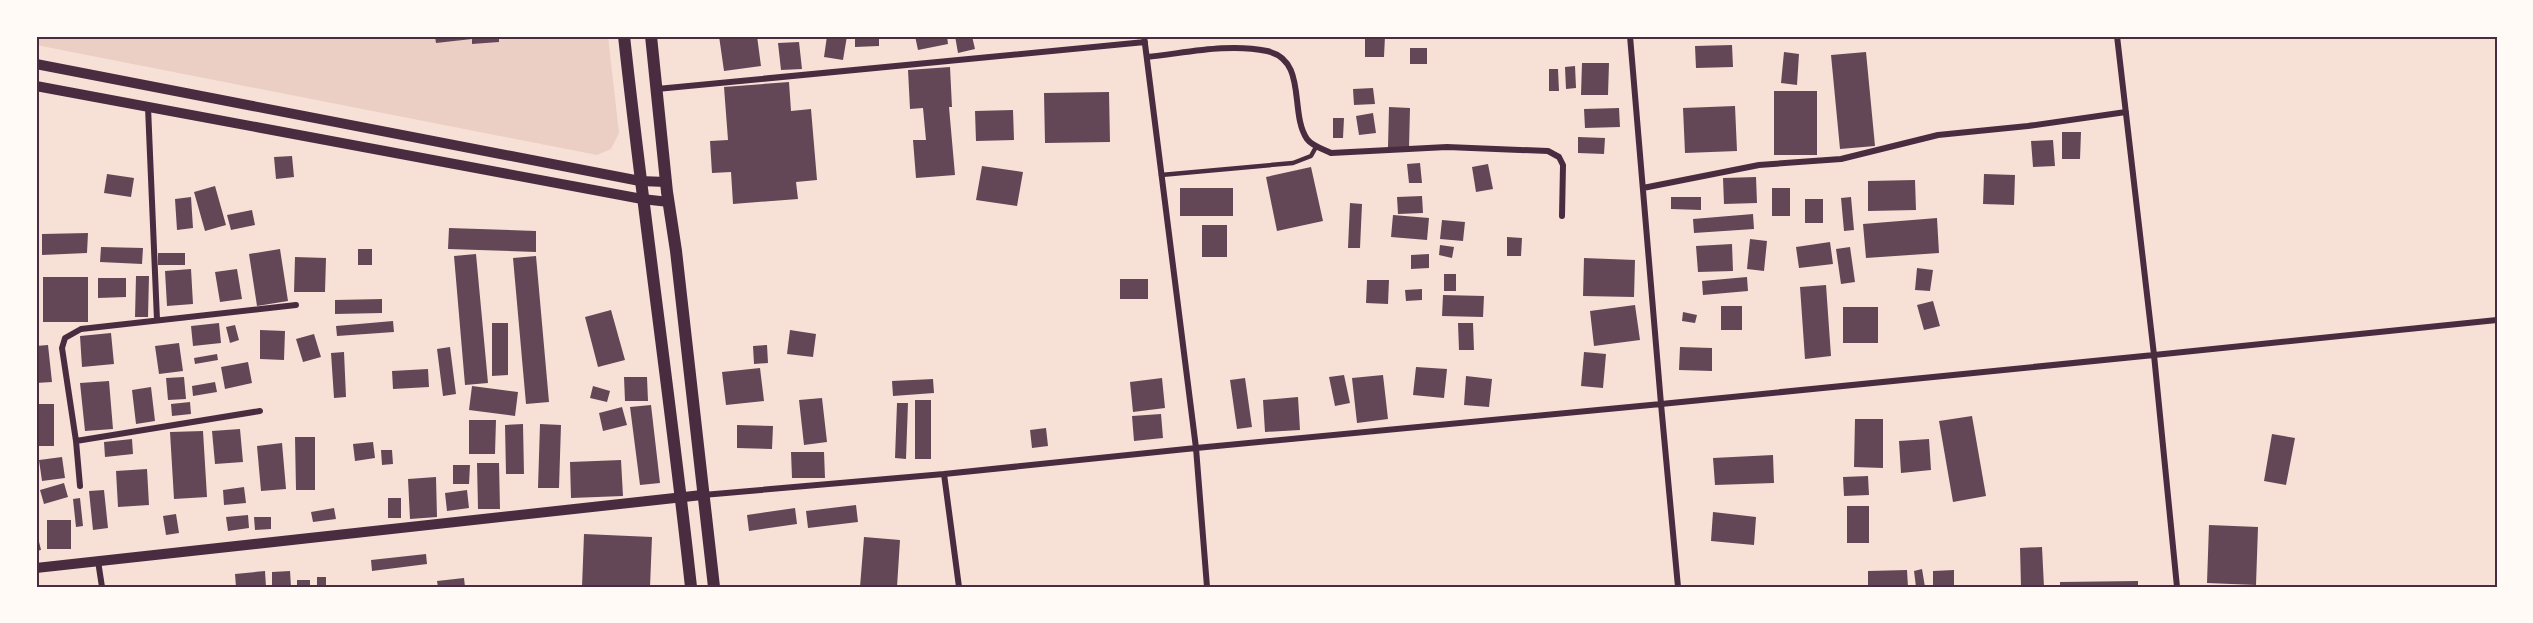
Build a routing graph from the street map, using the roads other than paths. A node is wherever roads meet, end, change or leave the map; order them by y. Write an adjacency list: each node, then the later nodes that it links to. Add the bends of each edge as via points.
1 (624, 36): 14 (main road)
2 (651, 36): 9 (main road)
3 (1630, 36): 16 (street)
4 (2117, 36): 11 (street)
5 (1144, 39): 6 (street); 9 (street)
6 (1147, 57): 12 (street, via 1230,48 1268,52 1282,58 1291,70 1307,139); 13 (street)
7 (36, 64): 14 (street)
8 (36, 86): 10 (street)
9 (657, 89): 15 (main road)
10 (148, 106): 17 (street); 21 (street)
11 (2126, 112): 16 (street, via 1938,135 1841,159 1759,165); 23 (street)
12 (1316, 147): 13 (lane, via 1311,156 1293,163); 19 (street, via 1331,153 1447,147 1548,151 1559,157 1563,165)
13 (1161, 175): 27 (street)
14 (640, 181): 15 (street); 17 (main road)
15 (666, 182): 18 (main road)
16 (1643, 188): 24 (street)
17 (642, 199): 18 (street); 31 (main road)
18 (669, 202): 30 (main road)
19 (1562, 216)
20 (296, 305): 21 (street)
21 (157, 320): 26 (street, via 81,329 65,338 62,348)
22 (2497, 320): 23 (street)
23 (2154, 355): 24 (street); 40 (street)
24 (1661, 404): 27 (street); 39 (street)
25 (260, 411): 26 (street)
26 (76, 441): 29 (street)
27 (1196, 448): 28 (street); 38 (street)
28 (944, 474): 30 (street); 37 (street)
29 (80, 486)
30 (702, 495): 31 (street); 36 (main road)
31 (681, 497): 32 (street); 35 (main road)
32 (98, 560): 33 (street); 34 (street)
33 (36, 568)
34 (102, 587)
35 (692, 587)
36 (714, 587)
37 (959, 587)
38 (1207, 587)
39 (1678, 587)
40 (2177, 587)

